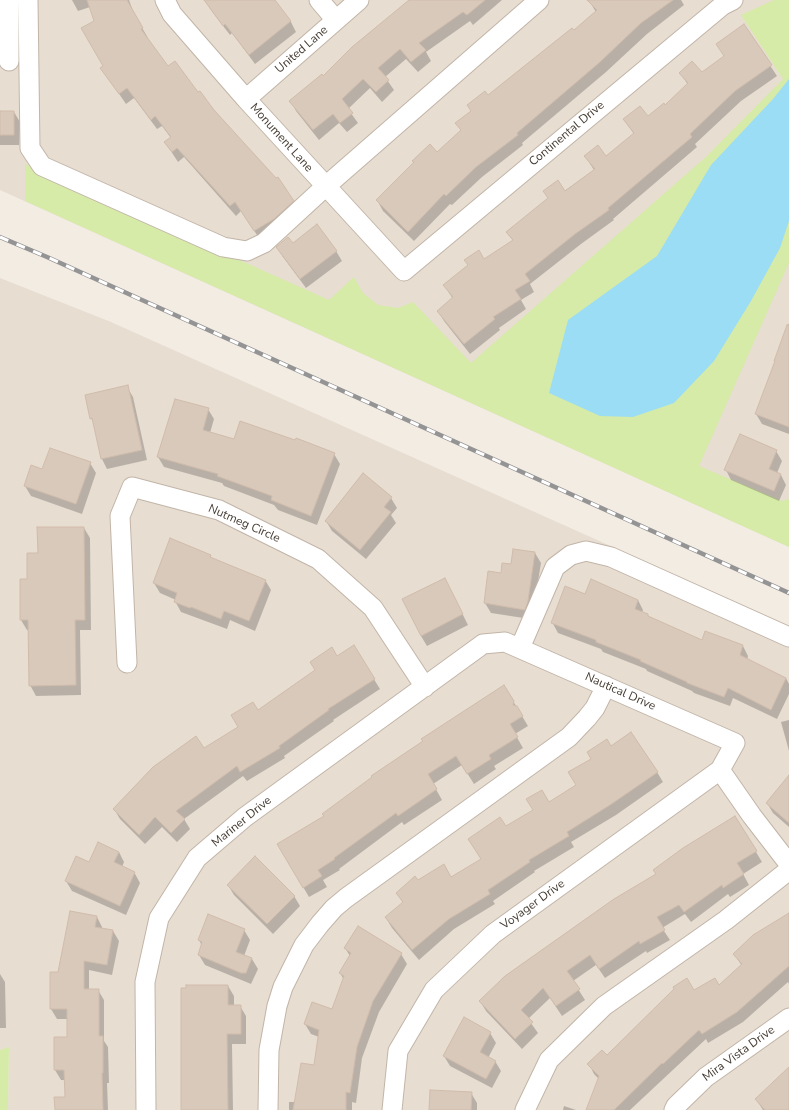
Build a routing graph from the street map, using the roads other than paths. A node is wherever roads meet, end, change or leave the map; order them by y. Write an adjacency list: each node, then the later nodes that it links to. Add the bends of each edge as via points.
1 (9, 0): 9 (street)
2 (28, 0): 11 (street, via 30,148 42,166 223,247 247,251 264,242)
3 (164, 0): 10 (street, Monument Lane, via 172,14)
4 (319, 0): 8 (street)
5 (359, 0): 8 (street, United Lane)
6 (539, 0): 11 (street)
7 (725, 2): 12 (street, Continental Drive)
8 (336, 20): 10 (street, United Lane)
9 (8, 61)
10 (246, 99): 11 (street, Monument Lane)
11 (326, 186): 12 (street, Monument Lane)
12 (404, 271)
13 (789, 637): 14 (street, via 610,557 586,551 571,555 555,568)
14 (513, 645): 16 (street, Nautical Drive); 17 (street, Mariner Drive, via 483,644)
15 (127, 663): 17 (street, Nutmeg Circle, via 120,516 132,487 219,510 318,559 373,608)
16 (606, 686): 18 (street, Nautical Drive); 24 (street, via 588,718 570,737 346,898 320,924 304,945 277,1006 269,1050)
17 (424, 687): 23 (street, Mariner Drive, via 245,817 197,858 159,918 145,982)
18 (735, 743): 19 (street, Voyager Drive)
19 (720, 770): 20 (street); 25 (street, Voyager Drive, via 493,934 434,990 398,1051)
20 (789, 864)
21 (789, 870): 26 (street, via 726,920 604,1006 549,1060)
22 (789, 1018): 27 (street, Mira Vista Drive, via 706,1077)
23 (146, 1110)
24 (268, 1110)
25 (392, 1110)
26 (526, 1110)
27 (674, 1110)

